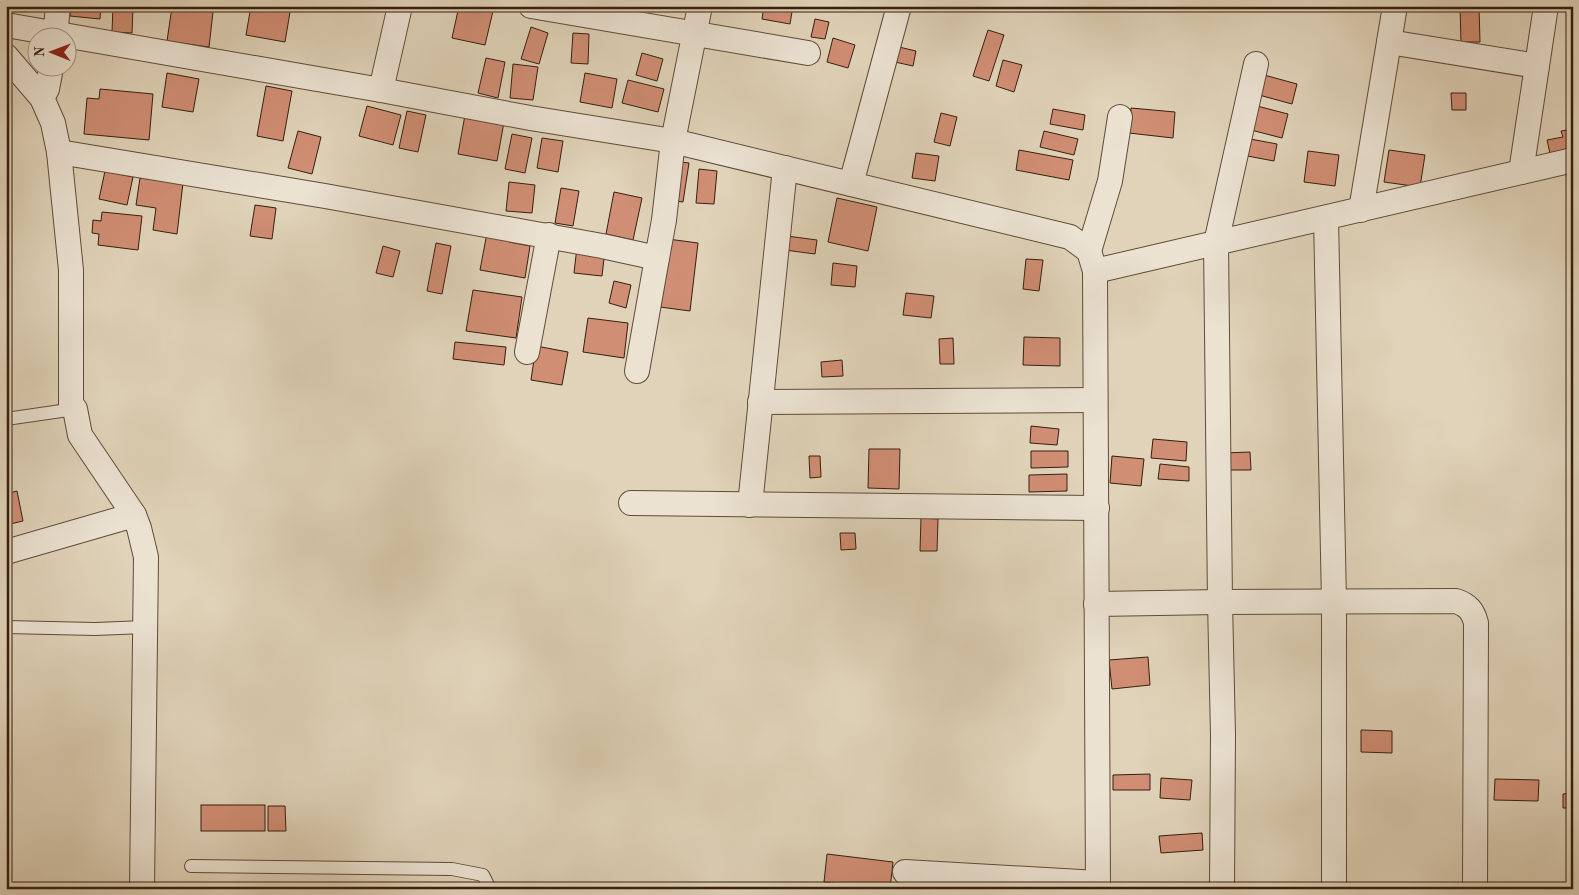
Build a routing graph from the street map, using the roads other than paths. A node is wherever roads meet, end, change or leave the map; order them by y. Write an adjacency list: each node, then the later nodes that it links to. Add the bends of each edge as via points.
1 (58, 6): 9 (street)
2 (400, 6): 19 (street)
3 (531, 6): 11 (street)
4 (700, 6): 11 (street)
5 (899, 6): 27 (street)
6 (1395, 6): 13 (street)
7 (1546, 6): 17 (street)
8 (6, 25): 10 (street)
9 (56, 28)
10 (28, 29)
11 (694, 34): 14 (street); 22 (street)
12 (78, 39): 19 (street)
13 (1389, 42): 17 (street); 28 (street)
14 (808, 52)
15 (10, 63): 20 (street)
16 (1256, 64): 31 (street)
17 (1537, 66): 26 (street)
18 (49, 78): 20 (street)
19 (381, 90): 22 (street)
20 (42, 98): 23 (street, via 53,123)
21 (1120, 117): 33 (street)
22 (672, 141): 25 (street); 32 (street)
23 (60, 152): 30 (street); 38 (street, via 70,270 72,404)
24 (1573, 160): 26 (street)
25 (785, 168): 27 (street); 37 (street)
26 (1521, 172): 28 (street)
27 (851, 184): 33 (street, via 1070,237)
28 (1361, 210): 29 (street)
29 (1326, 218): 31 (street); 46 (street)
30 (549, 235): 32 (street); 34 (street)
31 (1216, 243): 33 (street); 45 (street)
32 (657, 258): 35 (street)
33 (1092, 261): 36 (street)
34 (527, 352)
35 (637, 371)
36 (1096, 400): 37 (street); 42 (street)
37 (760, 402): 41 (street)
38 (75, 409): 39 (lane); 43 (street, via 80,435)
39 (6, 419)
40 (630, 503): 41 (street)
41 (750, 505): 42 (street)
42 (1097, 508): 47 (street)
43 (134, 515): 44 (street); 49 (street, via 146,556)
44 (6, 552)
45 (1220, 602): 46 (street); 47 (street); 55 (street)
46 (1334, 602): 56 (street); 57 (street, via 1456,601 1466,604 1474,614)
47 (1096, 604): 52 (street)
48 (6, 627): 49 (lane, via 95,630)
49 (145, 627): 53 (street)
50 (191, 866): 54 (lane, via 452,869 483,874)
51 (905, 872): 52 (street)
52 (1098, 886)
53 (142, 889)
54 (490, 889)
55 (1222, 889)
56 (1334, 889)
57 (1475, 889)

